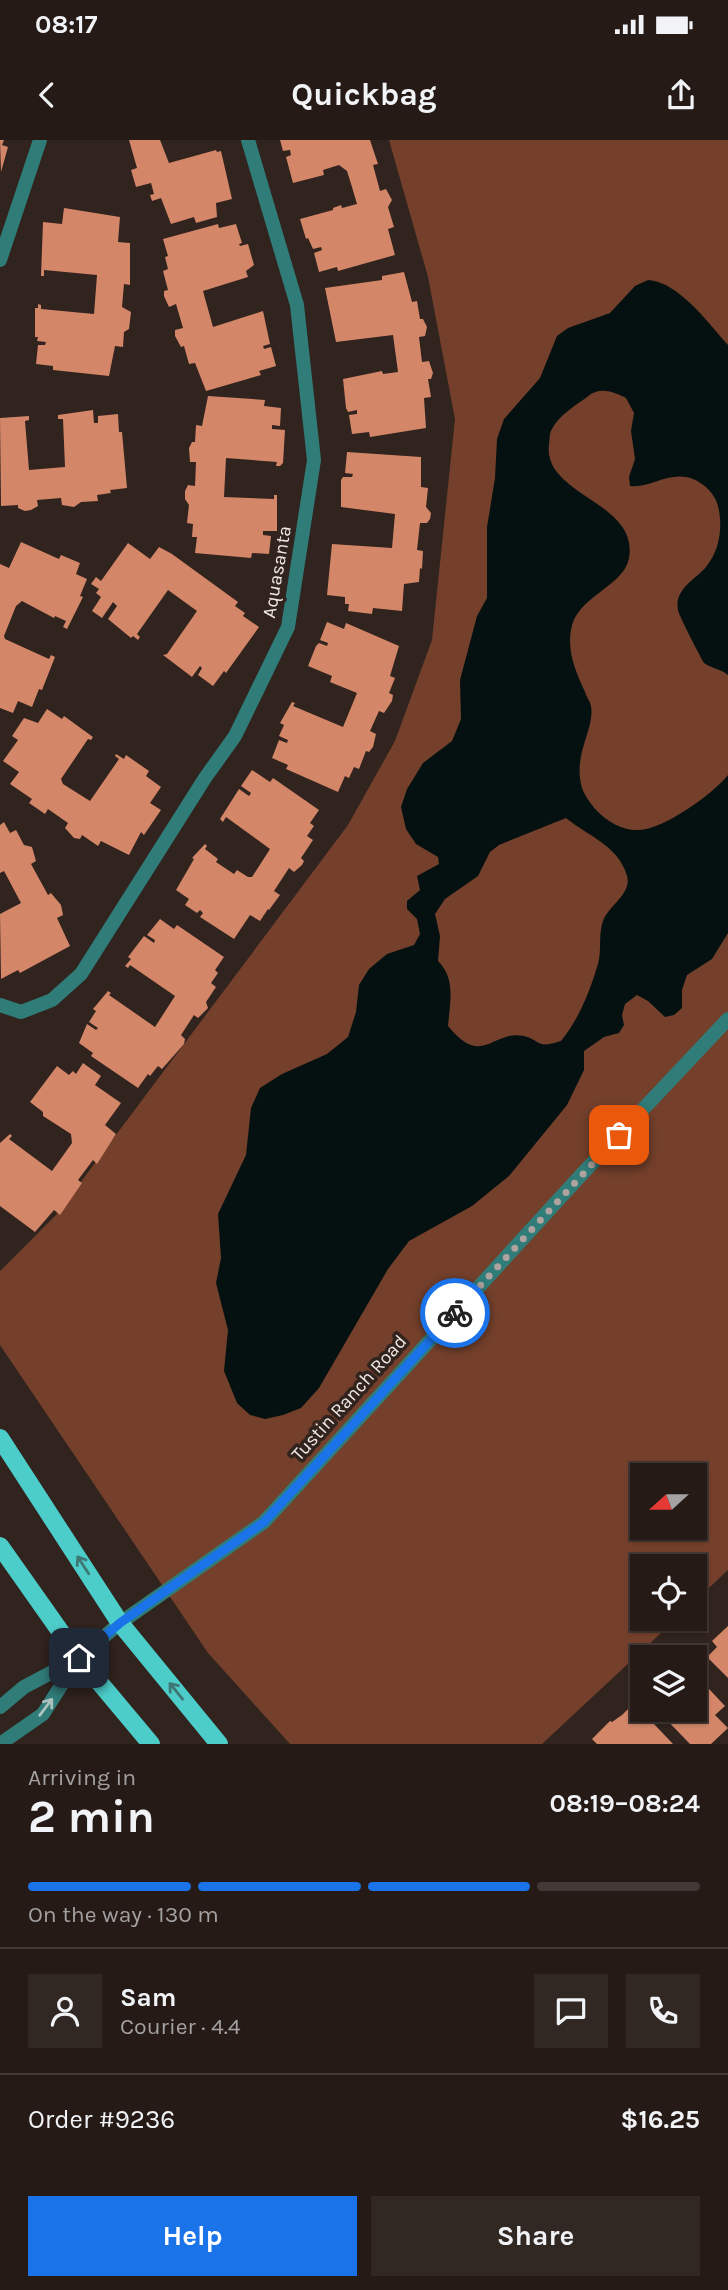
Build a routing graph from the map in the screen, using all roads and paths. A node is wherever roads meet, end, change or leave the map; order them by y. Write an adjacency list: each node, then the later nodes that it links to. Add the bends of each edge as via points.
1 (40, 140): 3 (street)
2 (248, 140): 4 (street, Aquasanta, via 297,305 314,460 288,627 235,736 81,974 52,1000 21,1012)
3 (0, 260)
4 (0, 1005)
5 (728, 1019): 8 (street, Tustin Ranch Road, via 264,1522)
6 (0, 1438): 8 (main road, one-way to 6)
7 (0, 1546): 9 (main road)
8 (120, 1623): 9 (street, Tustin Ranch Road); 13 (main road, one-way to 8)
9 (79, 1658): 10 (street, via 24,1687); 11 (street, one-way to 9, via 43,1714); 12 (main road)
10 (0, 1707)
11 (1, 1744)
12 (151, 1744)
13 (219, 1744)

